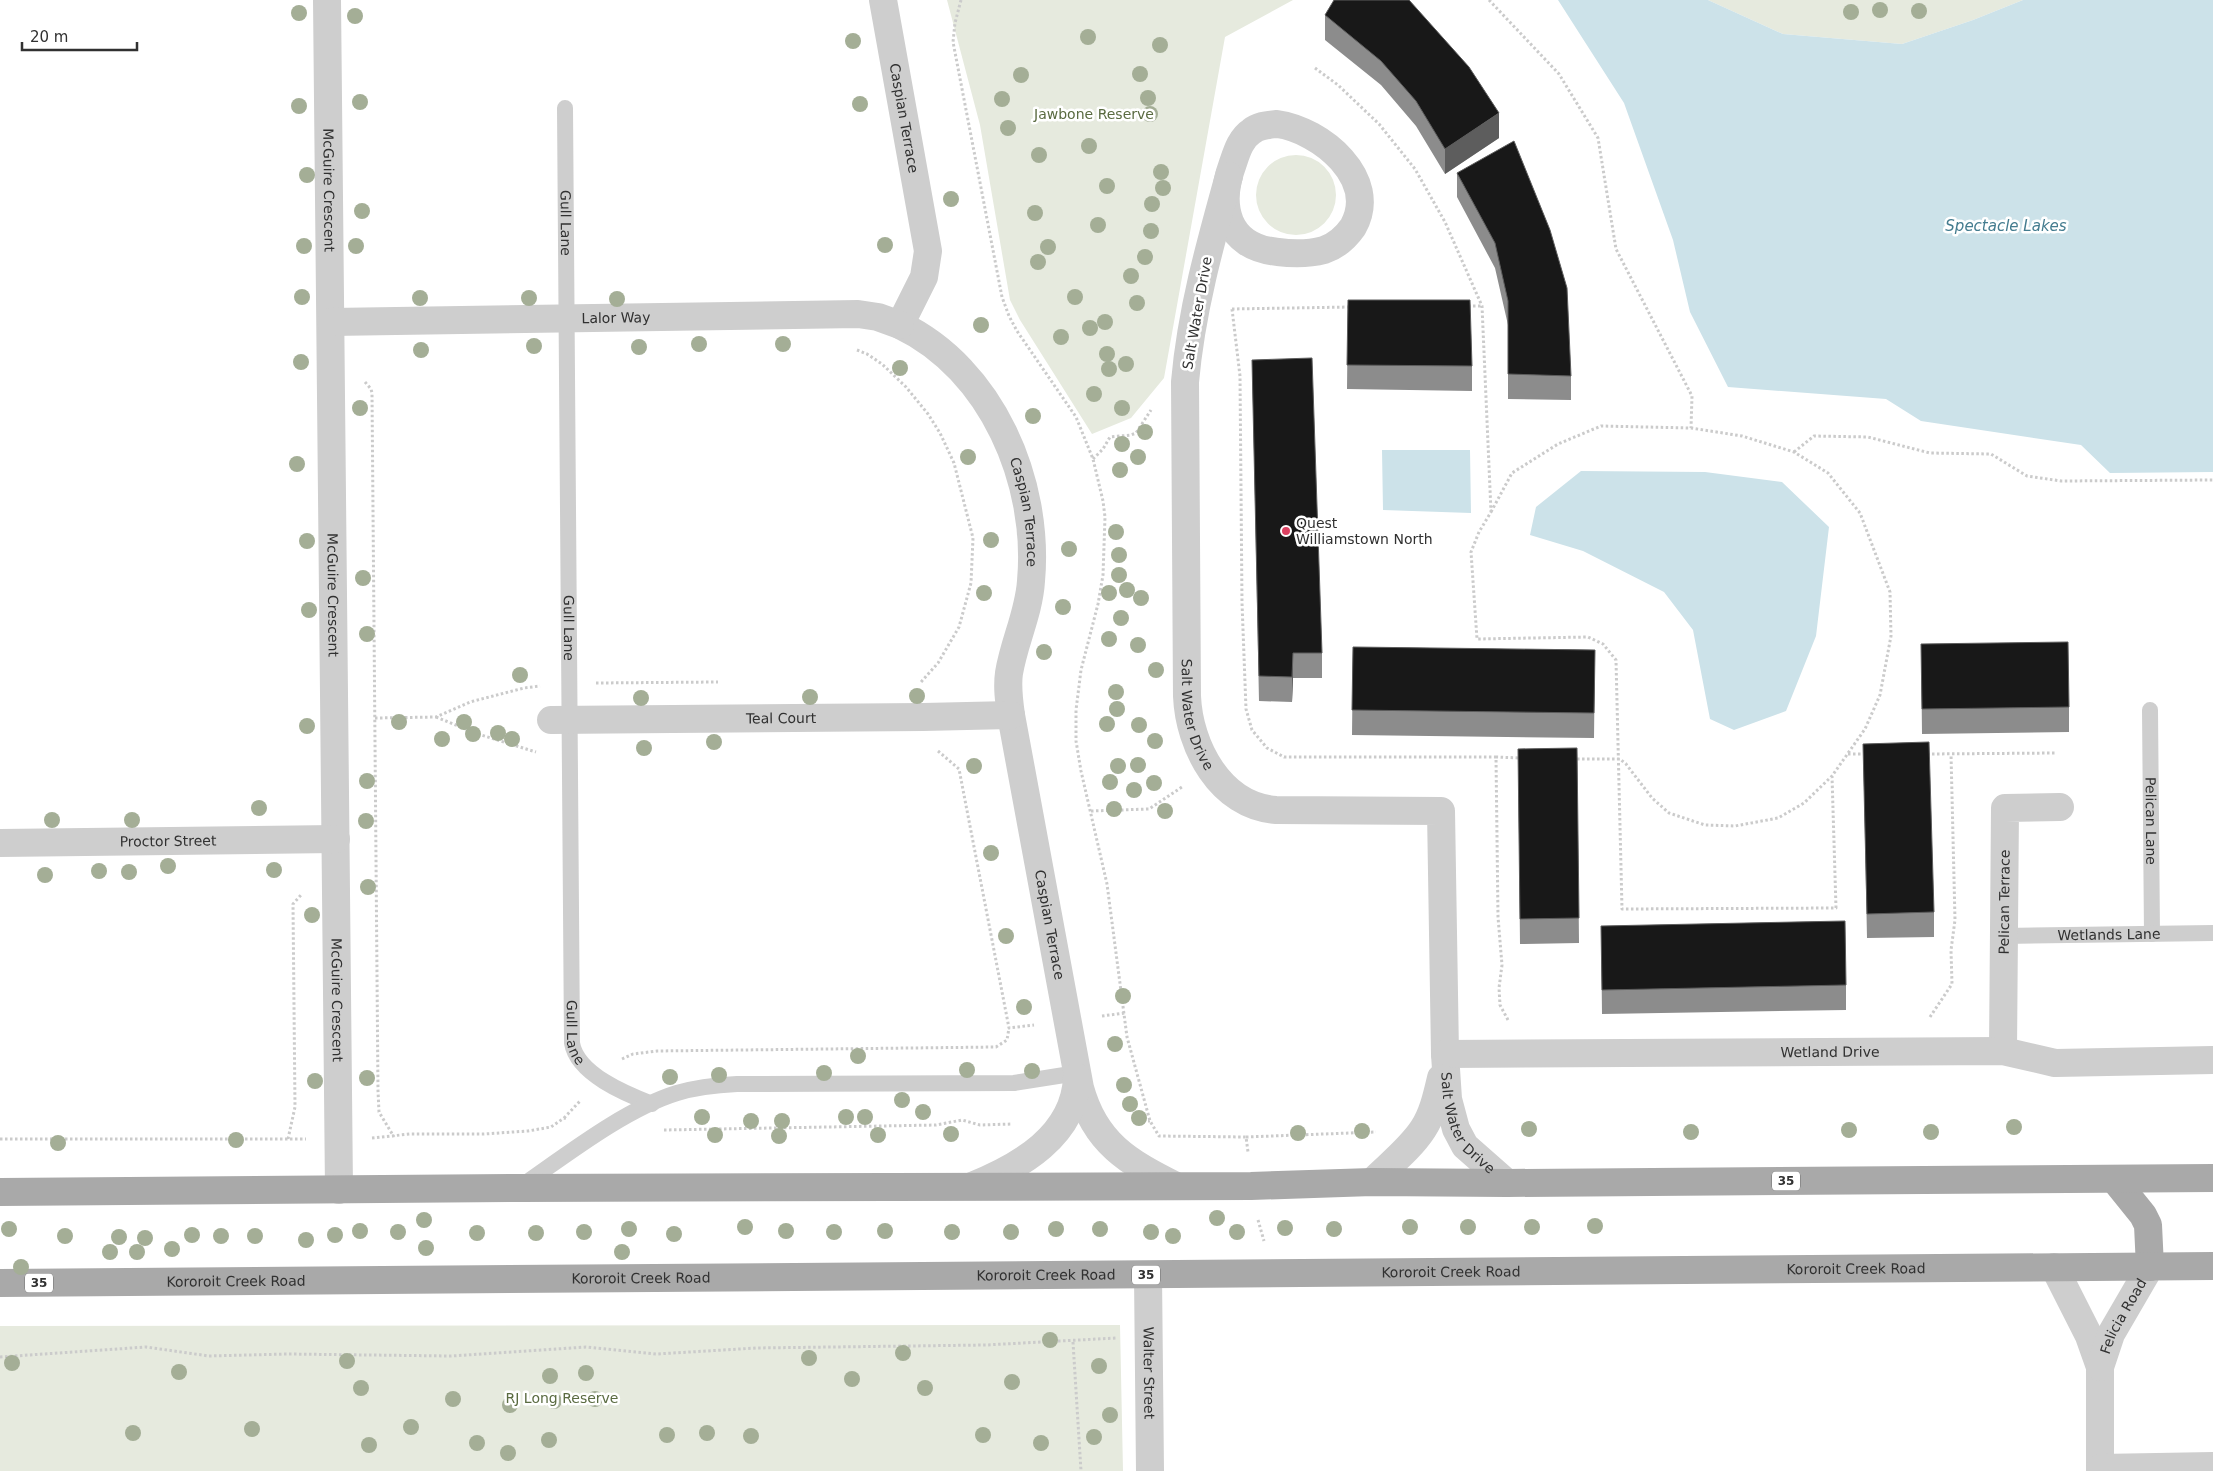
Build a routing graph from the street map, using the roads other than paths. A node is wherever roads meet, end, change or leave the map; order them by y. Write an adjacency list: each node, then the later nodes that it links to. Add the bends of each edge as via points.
1 (327, 0): 8 (street, McGuire Crescent)
2 (883, 0): 9 (street, Caspian Terrace, via 928,251 924,277)
3 (565, 108): 7 (lane, Gull Lane)
4 (1229, 176): 5 (street, via 1226,208 1234,229 1256,247); 5 (street, via 1246,136 1256,128 1270,125 1306,132 1330,148 1347,167 1357,185 1359,200 1358,215 1350,230 1328,248); 6 (street, Salt Water Drive)
5 (1285, 253): 6 (street, via 1225,252 1216,256 1207,267)
6 (1198, 299): 20 (street, Salt Water Drive, via 1185,382 1187,707 1196,741 1211,768 1232,794 1267,810 1441,811)
7 (566, 318): 8 (street, Lalor Way); 9 (street, Lalor Way, via 858,314); 12 (lane, Gull Lane)
8 (331, 322): 14 (street, McGuire Crescent)
9 (900, 324): 11 (street, Caspian Terrace, via 951,360 979,393 1004,434 1022,481 1030,519 1032,564 1025,615 1009,672)
10 (2150, 710): 17 (lane, Pelican Lane)
11 (1011, 715): 12 (street, Teal Court); 22 (street, Caspian Terrace)
12 (560, 719): 23 (lane, Gull Lane, via 573,1047 576,1056 594,1074)
13 (2060, 807): 18 (street, Pelican Terrace, via 2005,808)
14 (336, 839): 15 (street, Proctor Street); 31 (street, McGuire Crescent)
15 (0, 843)
16 (2213, 933): 17 (lane, Wetlands Lane)
17 (2152, 934): 18 (lane, Wetlands Lane)
18 (2004, 936): 19 (street, Pelican Terrace)
19 (2003, 1051): 20 (street, Wetland Drive); 21 (street, Wetland Drive, via 2055,1063)
20 (1445, 1054): 26 (street, Salt Water Drive, via 1438,1092 1424,1129); 27 (street, Salt Water Drive, via 1448,1099 1456,1129 1465,1146)
21 (2213, 1060)
22 (1077, 1073): 23 (lane, via 1014,1083 729,1084 678,1093); 28 (street, Caspian Terrace, via 1071,1103 1050,1139 1011,1169); 29 (street, Caspian Terrace, via 1092,1122 1110,1144 1135,1163)
23 (652, 1104): 30 (lane, via 598,1134)
24 (2213, 1178): 25 (main road, 35)
25 (2114, 1179): 27 (main road, 35); 35 (main road, via 2148,1225)
26 (1372, 1182): 27 (main road, 35); 29 (main road, 35)
27 (1507, 1183)
28 (972, 1186): 29 (main road, 35); 30 (main road, 35)
29 (1176, 1186)
30 (518, 1188): 31 (main road, 35)
31 (339, 1190): 32 (main road, 35)
32 (0, 1192)
33 (2213, 1266): 35 (main road, Kororoit Creek Road / 35)
34 (2054, 1267): 35 (main road, Kororoit Creek Road / 35); 36 (main road, Kororoit Creek Road / 35); 38 (street, Felicia Road, via 2089,1336)
35 (2150, 1267): 38 (street, Felicia Road, via 2111,1334)
36 (1148, 1274): 37 (main road, Kororoit Creek Road / 35); 41 (street, Walter Street)
37 (0, 1283)
38 (2100, 1367): 40 (street, Felicia Road)
39 (2213, 1466): 40 (street)
40 (2100, 1469)
41 (1150, 1471)

